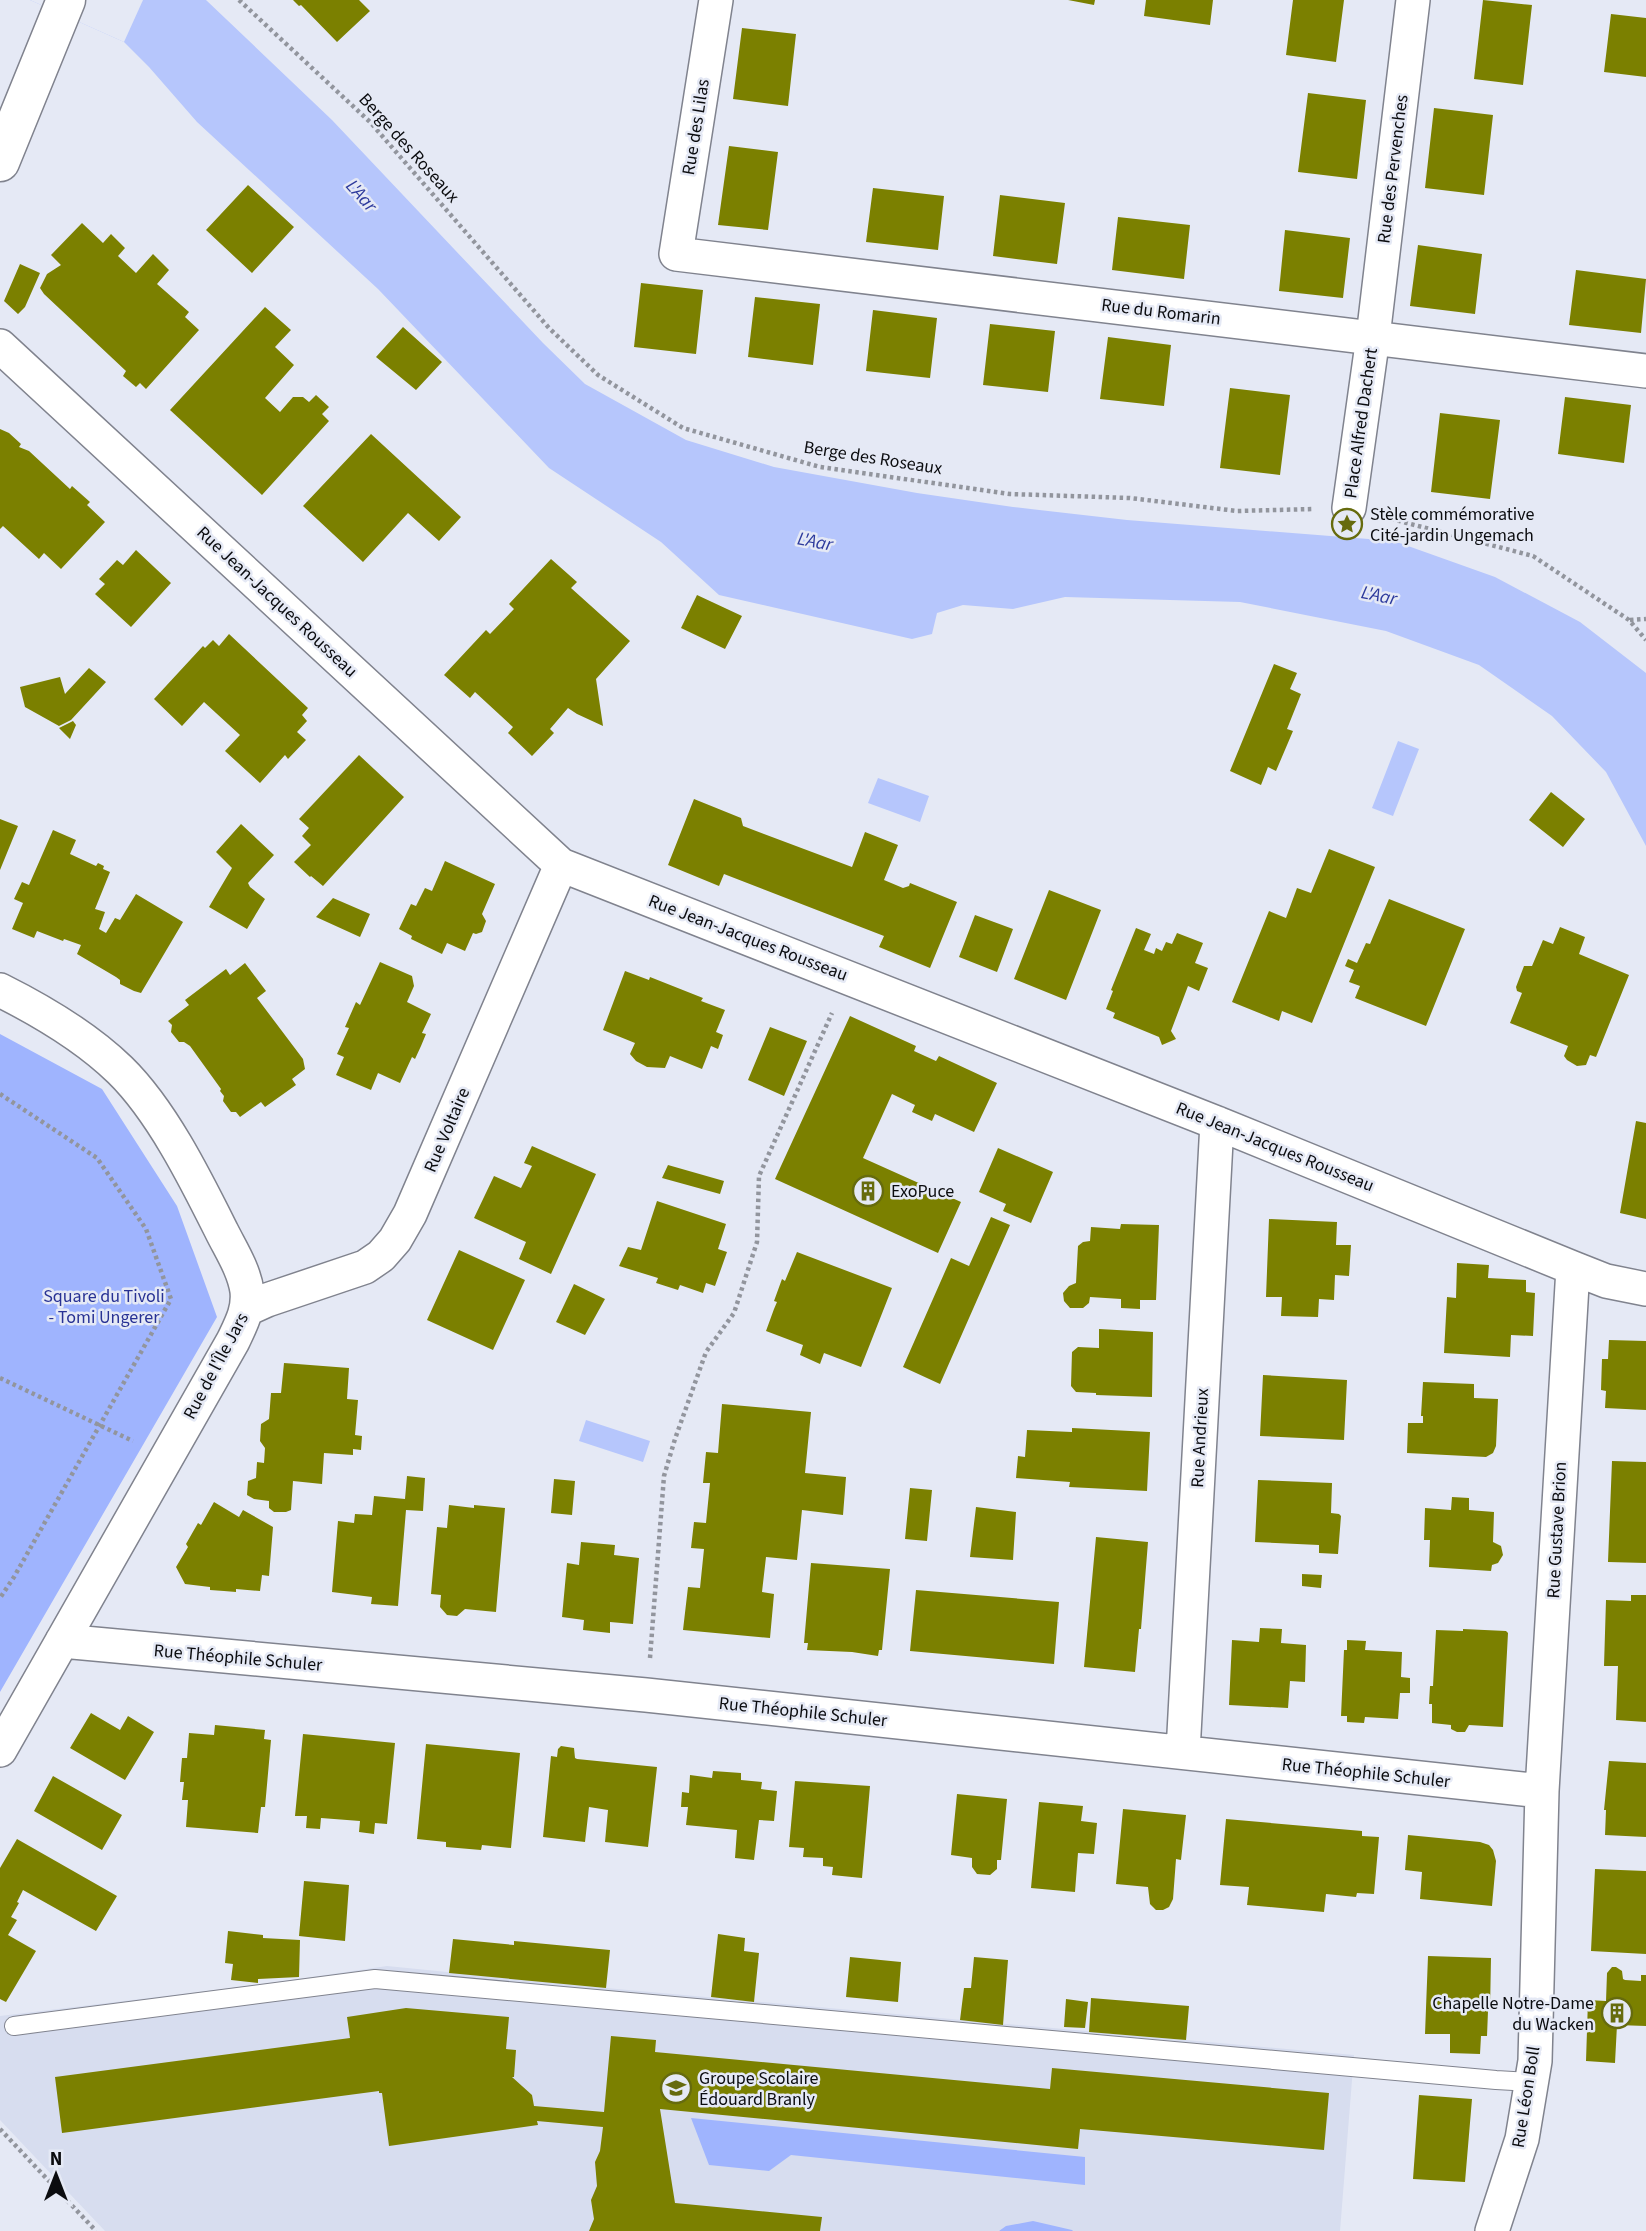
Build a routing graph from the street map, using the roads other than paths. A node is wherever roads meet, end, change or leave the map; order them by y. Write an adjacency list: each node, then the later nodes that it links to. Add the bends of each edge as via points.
1 (66, 0): 4 (main road)
2 (716, 0): 5 (street, Rue des Lilas)
3 (1413, 0): 6 (street, Rue des Pervenches)
4 (0, 162)
5 (676, 254): 6 (street, Rue du Romarin)
6 (1373, 337): 8 (street, Rue du Romarin); 9 (street, Place Alfred Dachert)
7 (0, 345): 10 (street, Rue Jean-Jacques Rousseau)
8 (1646, 371)
9 (1349, 508)
10 (561, 865): 12 (street, Rue Jean-Jacques Rousseau); 15 (street, Rue Voltaire, via 410,1214 394,1240 365,1267)
11 (0, 990): 15 (street, Rue de l'Île Jars, via 89,1044 121,1071 151,1108 239,1265 247,1289)
12 (1217, 1124): 13 (street, Rue Jean-Jacques Rousseau); 18 (street, Rue Andrieux)
13 (1573, 1268): 14 (street, Rue Jean-Jacques Rousseau); 19 (street, Rue Gustave Brion)
14 (1646, 1289)
15 (247, 1309): 16 (street, Rue de l'Île Jars)
16 (62, 1641): 17 (street, Rue de l'Île Jars); 18 (street, Rue Théophile Schuler, via 646,1695)
17 (0, 1750)
18 (1183, 1752): 19 (street, Rue Théophile Schuler)
19 (1542, 1791): 21 (street, Rue Léon Boll)
20 (14, 2026): 21 (lane, via 375,1979)
21 (1532, 2082): 22 (street, Rue Léon Boll, via 1522,2139)
22 (1492, 2231)

